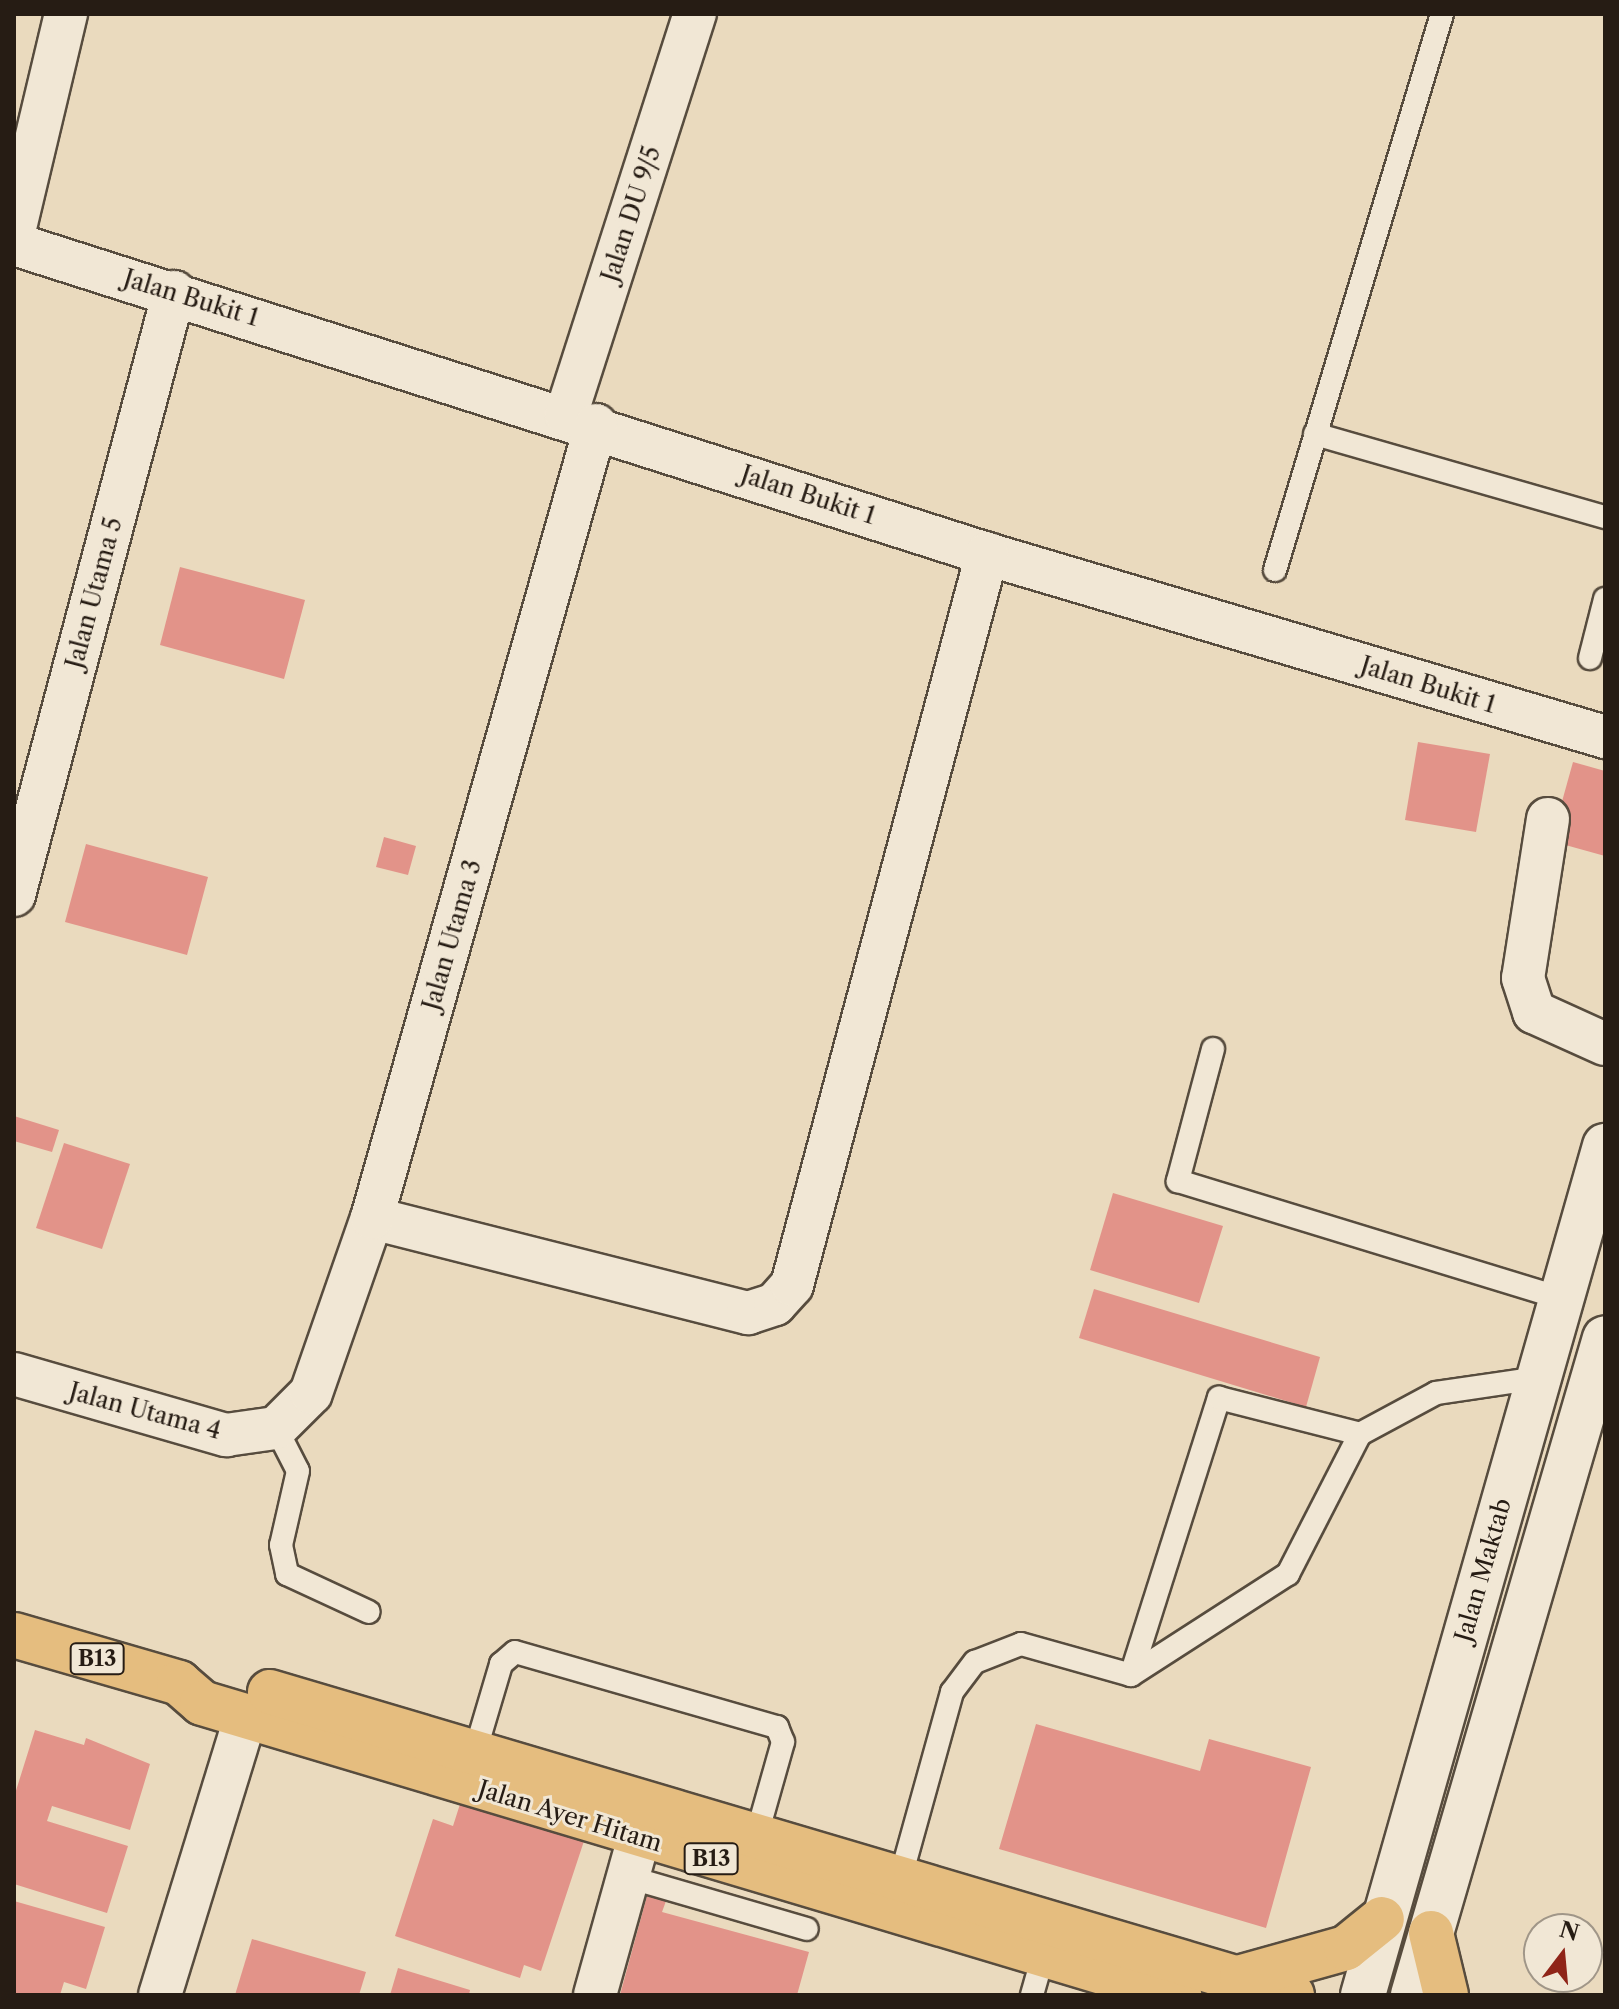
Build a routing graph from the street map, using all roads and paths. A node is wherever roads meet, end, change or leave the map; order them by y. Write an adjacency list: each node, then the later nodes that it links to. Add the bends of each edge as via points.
1 (66, 14): 4 (street)
2 (695, 14): 7 (street, Jalan DU 9/5)
3 (1442, 14): 8 (lane)
4 (14, 232)
5 (14, 244): 6 (street, Jalan Bukit 1)
6 (174, 292): 7 (street, Jalan Bukit 1); 16 (street, Jalan Utama 5)
7 (581, 420): 10 (street, Jalan Bukit 1); 20 (street, Jalan Utama 3)
8 (1315, 434): 9 (lane); 11 (lane)
9 (1605, 517)
10 (987, 554): 14 (street, Jalan Bukit 1); 20 (street, via 792,1285 784,1294 748,1313)
11 (1275, 570)
12 (1605, 599): 13 (lane)
13 (1590, 658)
14 (1605, 737)
15 (1548, 819): 17 (street, via 1523,978 1534,1012)
16 (14, 895)
17 (1605, 1044)
18 (1213, 1049): 21 (lane, via 1178,1181)
19 (1605, 1146): 21 (street, Jalan Maktab)
20 (372, 1218): 25 (street, Jalan Utama 3, via 311,1393)
21 (1561, 1298): 24 (street, Jalan Maktab)
22 (1605, 1338): 38 (street)
23 (14, 1374): 25 (street, Jalan Utama 4, via 226,1435)
24 (1539, 1378): 26 (lane, via 1436,1393); 36 (street, Jalan Maktab)
25 (276, 1428): 27 (lane, via 298,1471 281,1545 287,1574)
26 (1360, 1434): 29 (lane, via 1288,1574); 29 (lane, via 1219,1398)
27 (369, 1612)
28 (14, 1635): 30 (main road, Jalan Ayer Hitam / B13)
29 (1131, 1675): 35 (lane, via 1021,1644 975,1662 952,1692)
30 (179, 1683): 31 (main road, Jalan Ayer Hitam / B13, via 202,1703); 32 (main road, via 211,1675)
31 (246, 1716): 34 (main road, Jalan Ayer Hitam / B13); 41 (street)
32 (475, 1752): 33 (main road); 33 (lane, via 501,1664 515,1652 777,1727 783,1742)
33 (757, 1834): 35 (main road)
34 (633, 1857): 37 (lane); 39 (main road, Jalan Ayer Hitam / B13); 42 (street)
35 (901, 1876): 40 (main road)
36 (1382, 1919): 40 (main road, via 1346,1948); 45 (street, Jalan Maktab)
37 (807, 1929)
38 (1431, 1933): 46 (street); 47 (main road)
39 (1037, 1976): 43 (main road, Jalan Ayer Hitam / B13)
40 (1240, 1978): 44 (main road)
41 (160, 1995)
42 (595, 1995)
43 (1179, 1995)
44 (1292, 1995)
45 (1363, 1995)
46 (1413, 1995)
47 (1446, 1995)

